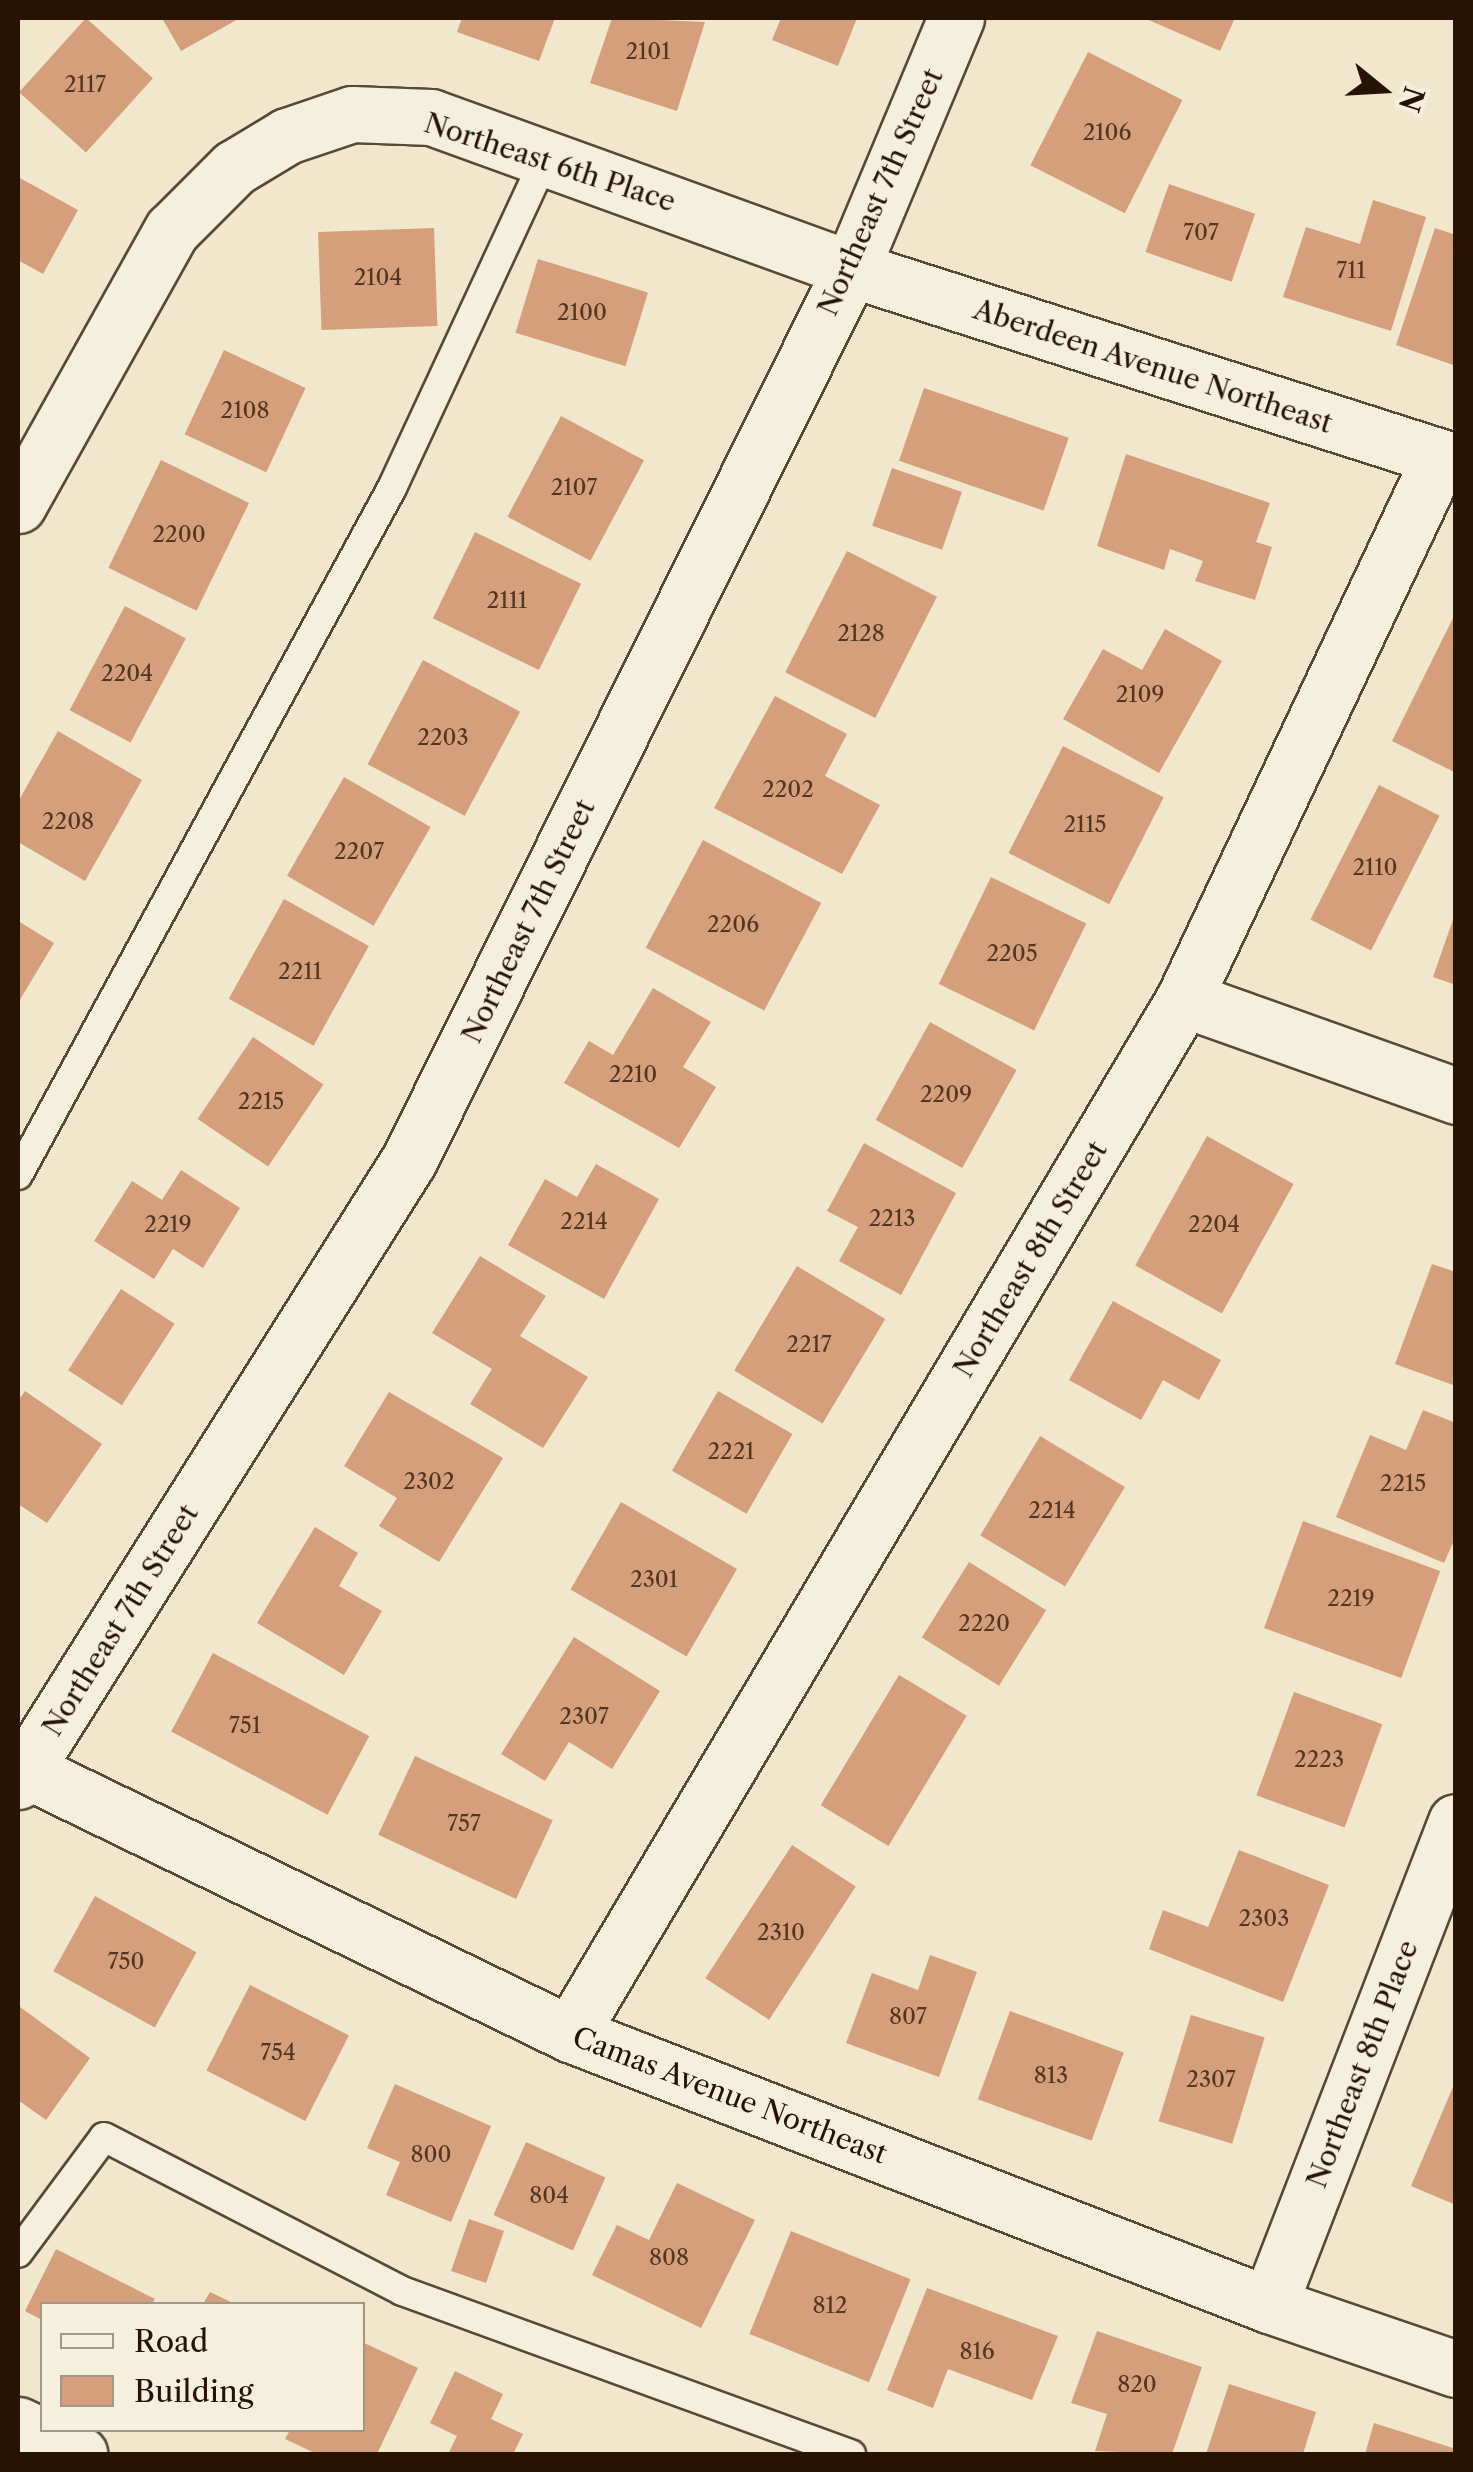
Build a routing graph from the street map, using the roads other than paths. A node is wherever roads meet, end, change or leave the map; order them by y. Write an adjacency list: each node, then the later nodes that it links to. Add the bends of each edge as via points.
1 (956, 18): 3 (street, Northeast 7th Street)
2 (546, 156): 3 (street, Northeast 6th Place); 5 (street, Northeast 6th Place, via 430,118 352,114 286,136 234,168 172,230); 8 (lane, via 392,488)
3 (850, 269): 4 (street, Aberdeen Avenue Northeast); 9 (street, Northeast 7th Street, via 410,1160)
4 (1448, 460): 6 (street, Northeast 8th Street)
5 (18, 506)
6 (1184, 999): 7 (street); 11 (street, Northeast 8th Street)
7 (1456, 1096)
8 (18, 1176)
9 (22, 1775): 11 (street, Camas Avenue Northeast)
10 (1456, 1822): 13 (street, Northeast 8th Place)
11 (570, 2034): 13 (street, Camas Avenue Northeast)
12 (18, 2253): 17 (lane, via 104,2137 402,2291)
13 (1269, 2305): 14 (street, Camas Avenue Northeast)
14 (1456, 2368)
15 (18, 2425): 16 (street)
16 (79, 2454)
17 (851, 2454)

